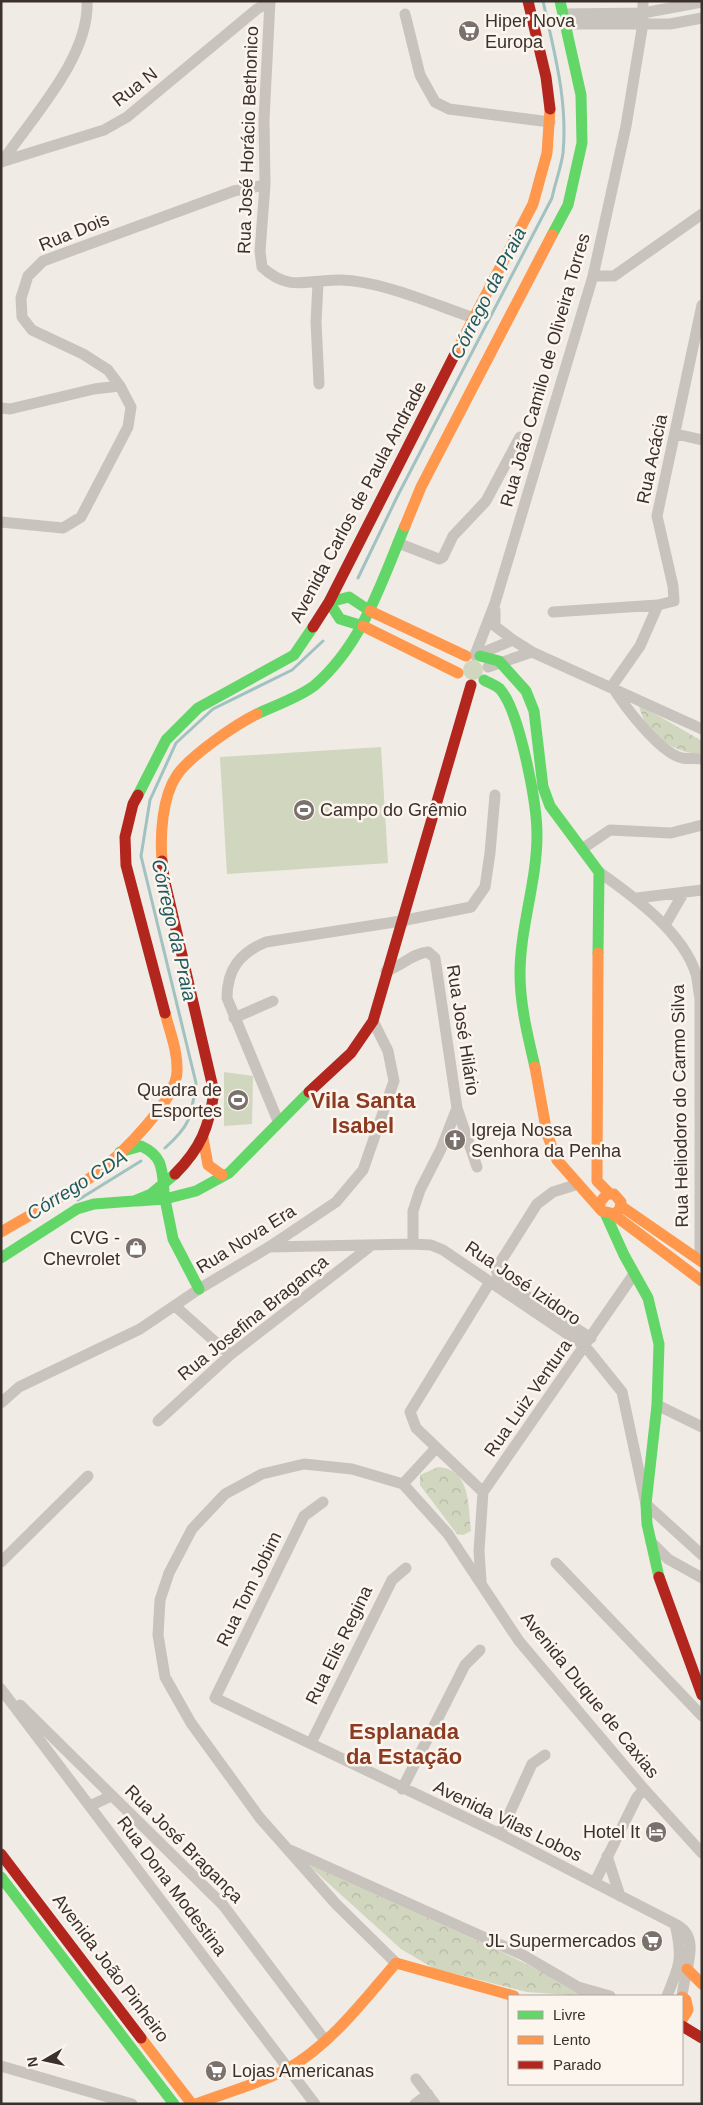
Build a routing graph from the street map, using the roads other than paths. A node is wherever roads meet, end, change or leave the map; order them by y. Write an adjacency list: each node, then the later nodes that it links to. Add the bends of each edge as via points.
1 (87, 1): 11 (street, via 88,18 79,46 62,78)
2 (528, 1): 10 (main road, Avenida Carlos de Paula Andrade)
3 (560, 1): 9 (main road)
4 (270, 2): 11 (street, Rua N, via 257,9 127,118 104,130); 12 (street, Rua José Horácio Bethonico, via 264,120)
5 (702, 2): 6 (street)
6 (643, 12): 8 (street, via 670,24); 9 (street); 14 (street, Rua João Camilo de Oliveira Torres, via 626,126)
7 (405, 14): 10 (street, via 420,75 435,102 449,109)
8 (702, 18)
9 (564, 19): 25 (main road, via 582,95 582,142 568,204 420,487)
10 (550, 122): 17 (main road, Avenida Carlos de Paula Andrade, via 546,160 533,204)
11 (2, 162)
12 (265, 185): 15 (street, Rua José Horácio Bethonico, via 260,251 262,267 274,279); 19 (street, Rua Dois, via 234,191 43,261 28,276 21,298 22,317 32,330 83,354 108,370)
13 (702, 214): 14 (street, via 614,276)
14 (593, 276): 27 (street, Rua João Camilo de Oliveira Torres)
15 (318, 283): 17 (street, Rua José Horácio Bethonico, via 341,280 388,289); 18 (street)
16 (702, 305): 21 (street, Rua Acácia)
17 (474, 318): 26 (main road, Avenida Carlos de Paula Andrade)
18 (319, 384)
19 (120, 386): 20 (street, via 10,409); 24 (street, Rua Dois, via 131,407 128,427 81,517 63,528)
20 (1, 408)
21 (676, 434): 23 (street); 28 (street, Rua Acácia, via 657,516 674,601)
22 (520, 437): 25 (street, via 486,501 453,536 443,557 439,559)
23 (702, 440)
24 (1, 522)
25 (398, 542): 29 (main road)
26 (329, 602): 29 (main road, via 349,597); 31 (main road, via 340,618); 61 (main road, Avenida Carlos de Paula Andrade, via 294,655 198,708 166,740 133,804 125,837 126,865 174,1045 177,1072 173,1090 160,1111)
27 (495, 603): 32 (street); 36 (street, Rua João Camilo de Oliveira Torres)
28 (658, 605): 30 (street); 42 (street, Rua Acácia, via 640,646)
29 (370, 611): 31 (main road); 36 (main road)
30 (553, 612)
31 (363, 626): 39 (main road); 60 (main road, via 347,652 314,686 249,718 205,749 177,775 164,808 160,839 164,878 214,1092 210,1121)
32 (495, 626): 33 (street); 34 (street)
33 (513, 640): 34 (street); 35 (street)
34 (495, 648): 36 (street); 37 (street)
35 (532, 652): 37 (street); 42 (street)
36 (474, 656): 37 (main road); 38 (main road); 39 (main road, Rua João Camilo de Oliveira Torres, via 459,664)
37 (499, 662): 38 (street); 47 (main road, via 526,691 534,711 543,786 550,806)
38 (488, 667): 40 (main road)
39 (458, 673): 41 (main road)
40 (484, 680): 41 (main road); 66 (main road, via 500,688 508,702 517,726 533,802 537,833 520,975 548,1136 556,1159)
41 (471, 685): 52 (main road)
42 (612, 686): 43 (street); 44 (street, via 628,712 656,740 681,758)
43 (702, 729)
44 (702, 759)
45 (495, 795): 52 (street, via 485,887 471,907)
46 (702, 825): 47 (street, via 671,833 610,830)
47 (582, 848): 48 (main road)
48 (599, 872): 51 (street, Rua Heliodoro do Carmo Silva); 65 (main road)
49 (702, 890): 50 (street)
50 (684, 892): 51 (street); 53 (street)
51 (636, 898): 53 (street, Rua Heliodoro do Carmo Silva)
52 (400, 921): 54 (main road); 56 (street, via 266,942 249,950 236,961 227,984 227,998)
53 (665, 925): 78 (street, Rua Heliodoro do Carmo Silva, via 696,973 700,997)
54 (386, 971): 57 (main road); 58 (street, Rua José Hilário, via 398,968 419,953 428,952 435,958)
55 (273, 1001): 56 (street)
56 (234, 1018): 59 (street)
57 (373, 1021): 59 (main road, via 351,1053); 75 (street, Rua Nova Era, via 388,1051 394,1082 363,1170 336,1202)
58 (458, 1108): 62 (street); 73 (street, Rua José Hilário, via 413,1211)
59 (278, 1121): 63 (main road)
60 (203, 1138): 63 (main road, via 205,1161 213,1170); 64 (main road, via 186,1163)
61 (120, 1152): 64 (main road, via 141,1146 154,1152); 71 (main road, Avenida Carlos de Paula Andrade, via 83,1183)
62 (477, 1167)
63 (225, 1174): 64 (main road, via 184,1182); 68 (main road, via 196,1191)
64 (168, 1181): 68 (main road); 69 (main road, via 151,1194)
65 (597, 1181): 66 (main road, via 586,1186); 67 (main road)
66 (575, 1185): 70 (main road); 84 (street, via 553,1192 537,1204 496,1269 498,1277)
67 (610, 1194): 70 (main road, via 602,1198); 70 (main road, via 619,1199)
68 (165, 1199): 69 (main road); 82 (main road, via 173,1239)
69 (134, 1201): 77 (main road, via 94,1204 77,1210)
70 (610, 1211): 72 (main road); 76 (main road); 78 (main road)
71 (1, 1232)
72 (645, 1240): 76 (main road, via 633,1243 625,1249); 80 (main road)
73 (413, 1244): 74 (street, Rua José Izidoro); 81 (street, Rua José Izidoro, via 444,1250)
74 (372, 1245): 75 (street, Rua José Izidoro); 85 (street, Rua Josefina Bragança)
75 (269, 1248): 82 (street, Rua Nova Era)
76 (624, 1255): 79 (main road)
77 (1, 1258)
78 (701, 1261)
79 (634, 1274): 84 (street, Rua Luiz Ventura); 87 (main road, via 648,1298 659,1344)
80 (702, 1281)
81 (490, 1282): 84 (street, Rua José Izidoro); 90 (street, via 410,1412 416,1428)
82 (199, 1289): 83 (street, Rua Nova Era)
83 (175, 1306): 85 (street); 86 (street, Rua Nova Era, via 140,1329 19,1387)
84 (588, 1342): 93 (street, Rua Luiz Ventura); 95 (street, Rua José Izidoro, via 622,1392)
85 (230, 1355): 88 (street, Rua Josefina Bragança)
86 (1, 1403)
87 (657, 1405): 89 (street); 95 (main road)
88 (158, 1421)
89 (702, 1427)
90 (436, 1448): 92 (street); 93 (street)
91 (88, 1476): 103 (street)
92 (403, 1484): 100 (street, Avenida Duque de Caxias); 121 (street, via 352,1469 304,1464 262,1474 225,1494 192,1529 169,1573 160,1600 158,1635 165,1677 191,1723)
93 (483, 1492): 99 (street)
94 (323, 1502): 112 (street, Rua Tom Jobim, via 304,1516)
95 (646, 1504): 96 (street); 97 (main road)
96 (662, 1516): 97 (street, via 652,1518); 101 (street)
97 (647, 1524): 98 (main road)
98 (651, 1542): 102 (street); 106 (main road)
99 (479, 1551): 100 (street); 108 (street)
100 (460, 1552): 108 (street, Avenida Duque de Caxias)
101 (702, 1555)
102 (668, 1559): 106 (street); 107 (street)
103 (1, 1562)
104 (556, 1563): 113 (street)
105 (406, 1568): 114 (street, Rua Elis Regina, via 392,1580)
106 (656, 1569): 111 (main road)
107 (698, 1574)
108 (481, 1583): 117 (street, Avenida Duque de Caxias, via 519,1641)
109 (480, 1650): 116 (street, via 465,1665)
110 (1, 1688): 118 (street, Rua José Bragança); 119 (street, Rua Dona Modestina)
111 (702, 1695)
112 (215, 1698): 114 (street, Avenida Vilas Lobos)
113 (702, 1716)
114 (310, 1743): 116 (street, Avenida Vilas Lobos)
115 (545, 1755): 120 (street, via 532,1764)
116 (402, 1789): 120 (street, Avenida Vilas Lobos)
117 (644, 1789): 122 (street, Avenida Duque de Caxias); 124 (street, via 636,1797)
118 (111, 1796): 119 (street); 146 (street, Rua José Bragança, via 223,1905)
119 (90, 1806): 148 (street, Rua Dona Modestina)
120 (500, 1834): 126 (street, Avenida Vilas Lobos)
121 (285, 1848): 129 (street, via 336,1904); 132 (street, via 524,1954)
122 (702, 1853)
123 (1, 1854): 155 (main road, Avenida João Pinheiro)
124 (607, 1856): 126 (street); 127 (street)
125 (1, 1877): 154 (main road, Avenida João Pinheiro)
126 (594, 1882): 127 (street, Avenida Vilas Lobos)
127 (620, 1896): 128 (street, Avenida Vilas Lobos)
128 (675, 1924): 130 (street, Avenida Vilas Lobos, via 686,1928 692,1936 694,1948); 136 (street, via 681,1950 679,1966)
129 (396, 1962): 133 (main road); 146 (main road)
130 (687, 1969): 131 (main road); 137 (street, Avenida Vilas Lobos)
131 (702, 1984)
132 (578, 1987): 134 (street); 135 (street)
133 (511, 1995)
134 (587, 1995)
135 (606, 1995)
136 (667, 1995)
137 (683, 1997)
138 (702, 1998): 139 (main road)
139 (683, 2004)
140 (683, 2004): 142 (main road)
141 (683, 2005): 144 (main road)
142 (702, 2009)
143 (683, 2027): 145 (main road)
144 (702, 2028)
145 (702, 2038)
146 (324, 2039): 148 (main road)
147 (1, 2066): 150 (street)
148 (290, 2068): 156 (main road); 157 (street, Rua Dona Modestina)
149 (416, 2079): 151 (street)
150 (90, 2091): 152 (street); 153 (street)
151 (428, 2094): 158 (street); 159 (street)
152 (88, 2104)
153 (132, 2104)
154 (174, 2104)
155 (192, 2104)
156 (196, 2104)
157 (315, 2104)
158 (415, 2104)
159 (435, 2104)

